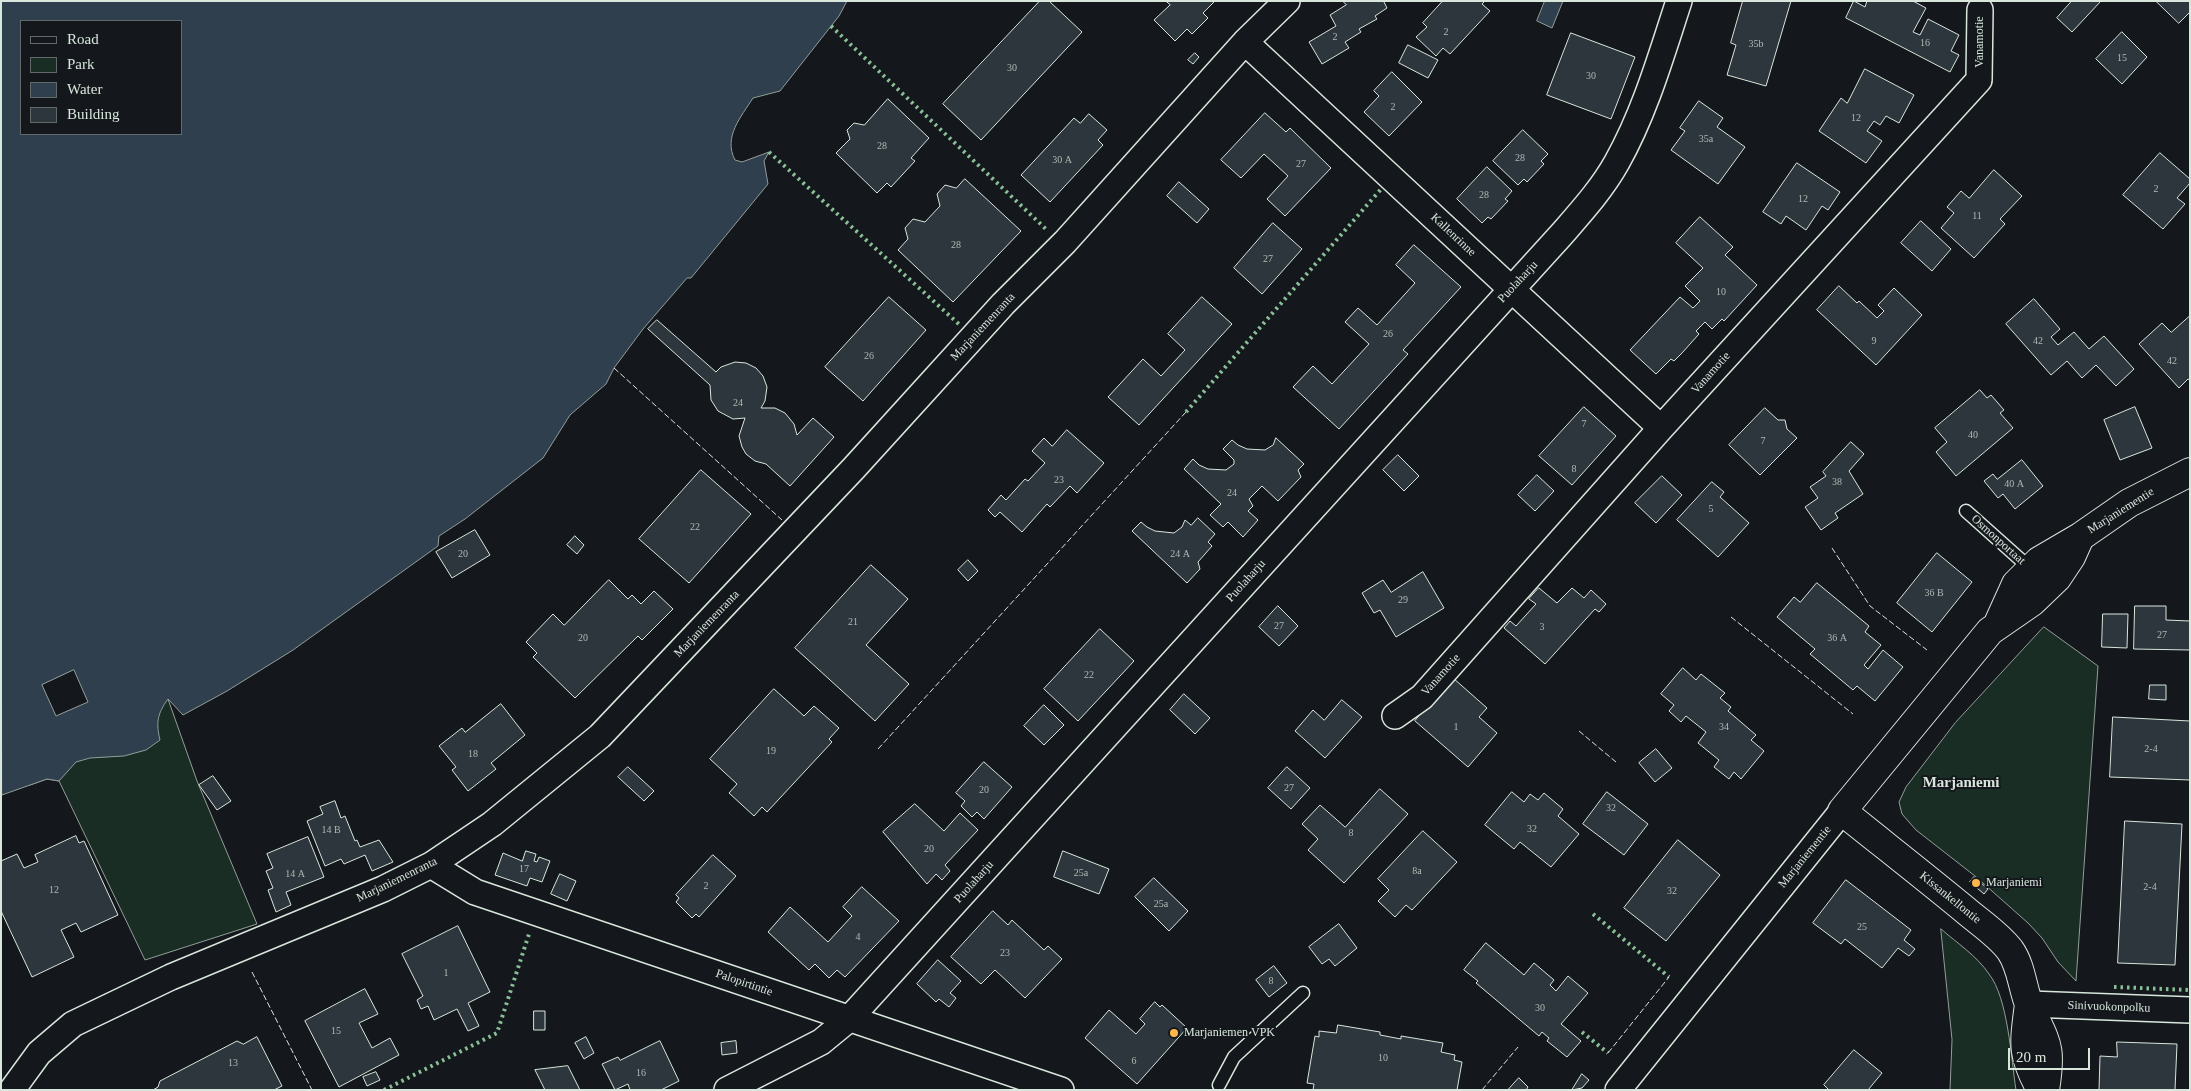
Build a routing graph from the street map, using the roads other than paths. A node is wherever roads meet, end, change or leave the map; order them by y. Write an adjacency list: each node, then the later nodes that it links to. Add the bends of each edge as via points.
1 (1287, 1): 4 (street, Marjaniemenranta)
2 (1679, 1): 5 (street, Puolaharju, via 1644,106 1616,163 1568,228)
3 (1980, 10): 6 (street, Vanamotie, via 1979,80)
4 (1245, 42): 5 (street, Kallenrinne); 14 (street, Marjaniemenranta, via 1065,242 600,736 492,824)
5 (1511, 290): 6 (street, Kallenrinne); 18 (street, Puolaharju)
6 (1661, 428): 12 (street, Vanamotie, via 1422,697)
7 (2190, 472): 9 (street, Marjaniementie, via 2129,503)
8 (1966, 511): 10 (lane, Osmonportaat)
9 (2080, 537): 10 (street, Marjaniementie); 11 (street, Marjaniementie, via 2057,578 2032,602)
10 (2030, 569): 11 (street, Marjaniementie, via 2016,584)
11 (1996, 627): 13 (street, Marjaniementie)
12 (1395, 716)
13 (1842, 812): 16 (street, Kissankellontie, via 1998,937 2018,966); 23 (street, Marjaniementie)
14 (431, 865): 18 (street, Palopirtintie, via 475,892); 20 (street, Marjaniemenranta, via 383,889 171,977 73,1024 38,1053)
15 (1303, 993): 19 (lane, via 1234,1057)
16 (2029, 1004): 17 (street, Sinivuokonpolku); 24 (street, Kissankellontie, via 2024,1042 2028,1067); 25 (street, Kissankellontie, via 2048,1047 2050,1062)
17 (2190, 1010)
18 (849, 1019): 21 (street, Puolaharju, via 820,1042); 22 (street, Palopirtintie)
19 (1219, 1085)
20 (12, 1090)
21 (727, 1090)
22 (1061, 1090)
23 (1618, 1090)
24 (2041, 1090)
25 (2045, 1090)

